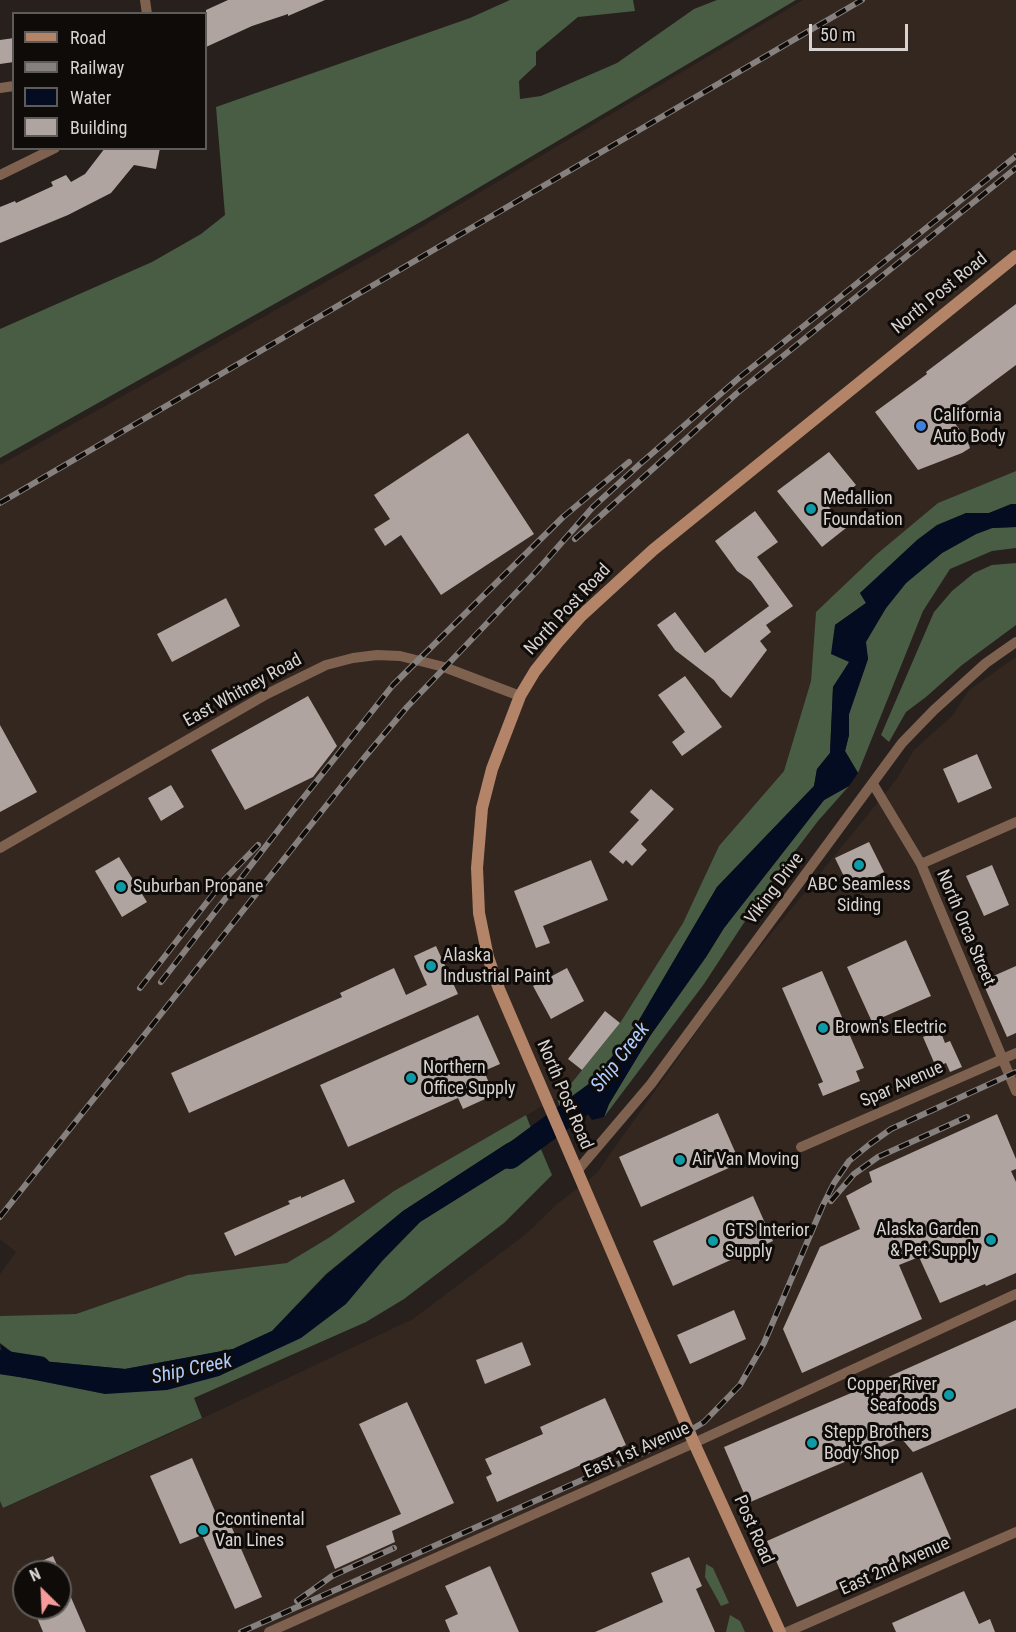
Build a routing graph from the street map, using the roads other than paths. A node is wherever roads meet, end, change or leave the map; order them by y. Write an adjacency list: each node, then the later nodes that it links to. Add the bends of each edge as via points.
1 (51, 150): 2 (street)
2 (0, 176)
3 (1016, 256): 5 (street, North Post Road, via 612,586 558,642)
4 (1016, 642): 6 (street, Viking Drive, via 934,710 902,743)
5 (520, 696): 8 (street, East Whitney Road, via 418,659 352,657 326,665 267,694); 14 (street, North Post Road, via 492,769 482,808 478,840 479,913 488,957 500,989)
6 (873, 784): 9 (street, North Orca Street); 14 (street, Viking Drive, via 651,1084)
7 (1016, 822): 9 (street)
8 (0, 848)
9 (921, 864): 11 (street, North Orca Street)
10 (1016, 1053): 11 (street, Spar Avenue)
11 (1002, 1059): 12 (street, North Orca Street); 13 (street, Spar Avenue)
12 (1016, 1091)
13 (801, 1147)
14 (577, 1171): 16 (street, North Post Road)
15 (1016, 1294): 16 (street, East 1st Avenue)
16 (694, 1443): 18 (street, East 1st Avenue); 19 (street, Post Road)
17 (1016, 1532): 20 (street, East 2nd Avenue)
18 (269, 1632)
19 (780, 1632)
20 (787, 1632)

